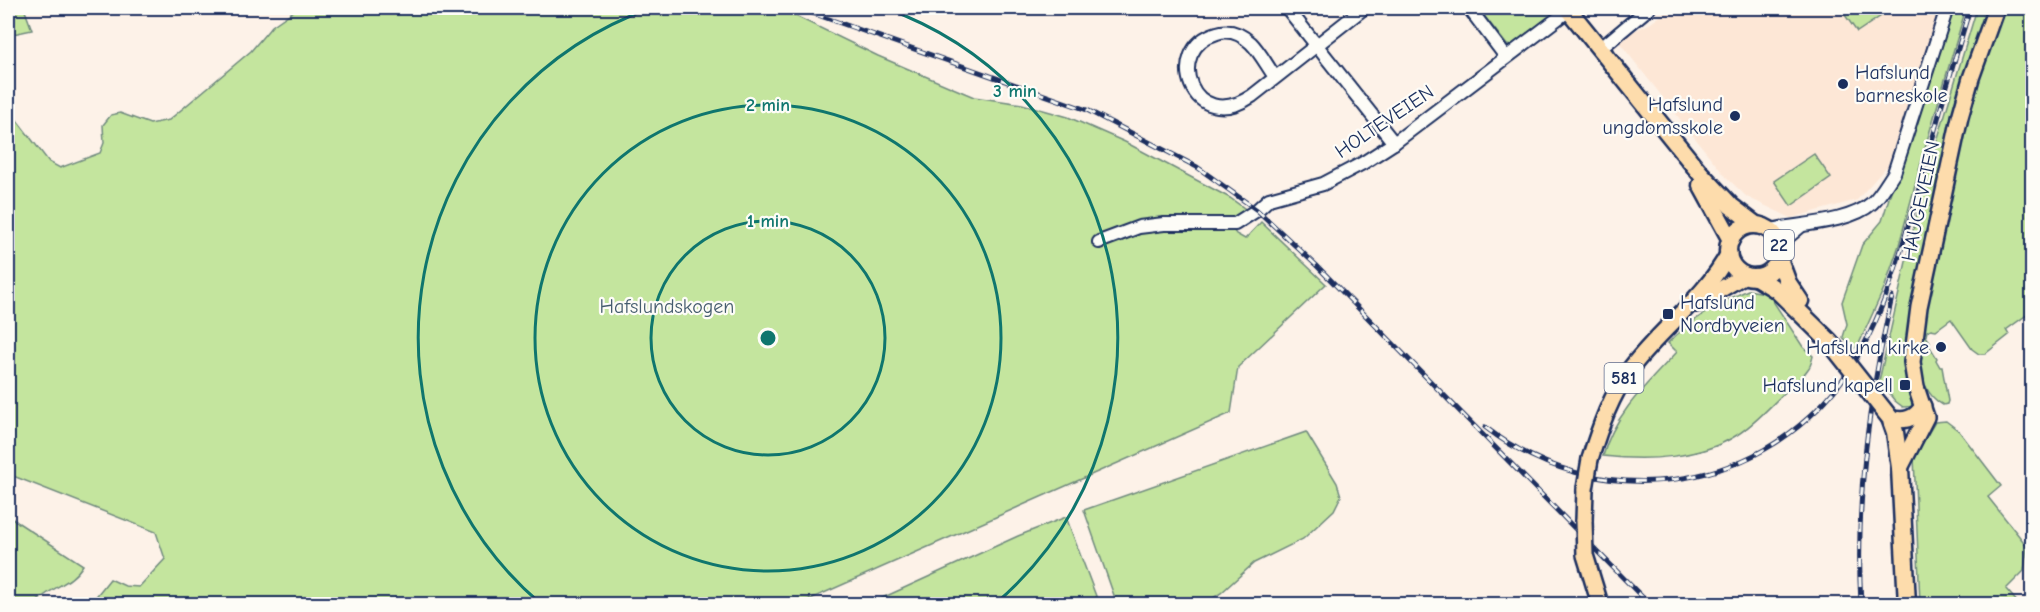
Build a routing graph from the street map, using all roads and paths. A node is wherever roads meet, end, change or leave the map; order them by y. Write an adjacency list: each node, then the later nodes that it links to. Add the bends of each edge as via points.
1 (1287, 8): 8 (street)
2 (1364, 8): 8 (street)
3 (1469, 8): 10 (street)
4 (1649, 8): 9 (street)
5 (1947, 8): 14 (street, via 1896,166 1886,185 1871,204 1856,213)
6 (1996, 8): 22 (main road, HAUGEVEIEN, via 1960,117 1919,307 1912,362)
7 (1568, 9): 9 (highway, 22); 10 (street, HOLTEVEIEN)
8 (1315, 45): 11 (street); 13 (street)
9 (1600, 49): 12 (highway, 22)
10 (1506, 57): 13 (street, HOLTEVEIEN)
11 (1275, 77): 11 (street, via 1245,101 1217,107 1195,92 1187,71 1188,61 1206,37 1232,32 1250,42)
12 (1665, 132): 15 (highway, 22, via 1719,194); 17 (highway, 22, via 1710,199)
13 (1394, 143): 16 (street, HOLTEVEIEN, via 1323,184 1269,199 1234,224 1139,227)
14 (1801, 226): 15 (street); 18 (street, via 1788,237)
15 (1763, 228): 17 (highway, 22, via 1741,229); 18 (highway, 22, via 1777,238)
16 (1099, 242)
17 (1730, 246): 19 (highway, 22, via 1734,266); 20 (main road, 581, via 1715,275)
18 (1780, 254): 19 (highway, 22, via 1770,271); 21 (highway, 22, via 1792,290)
19 (1751, 276): 20 (main road, 581); 21 (highway, 22, via 1778,290)
20 (1683, 312): 25 (main road, 581, bridge, via 1647,348 1619,386 1607,408 1590,459 1585,489 1586,555)
21 (1829, 341): 23 (highway, 22, bridge)
22 (1923, 406): 23 (main road, via 1910,419); 24 (main road, HAUGEVEIEN, via 1925,421)
23 (1890, 418): 24 (highway, 22)
24 (1900, 468): 26 (highway, 22)
25 (1600, 604)
26 (1907, 604)

